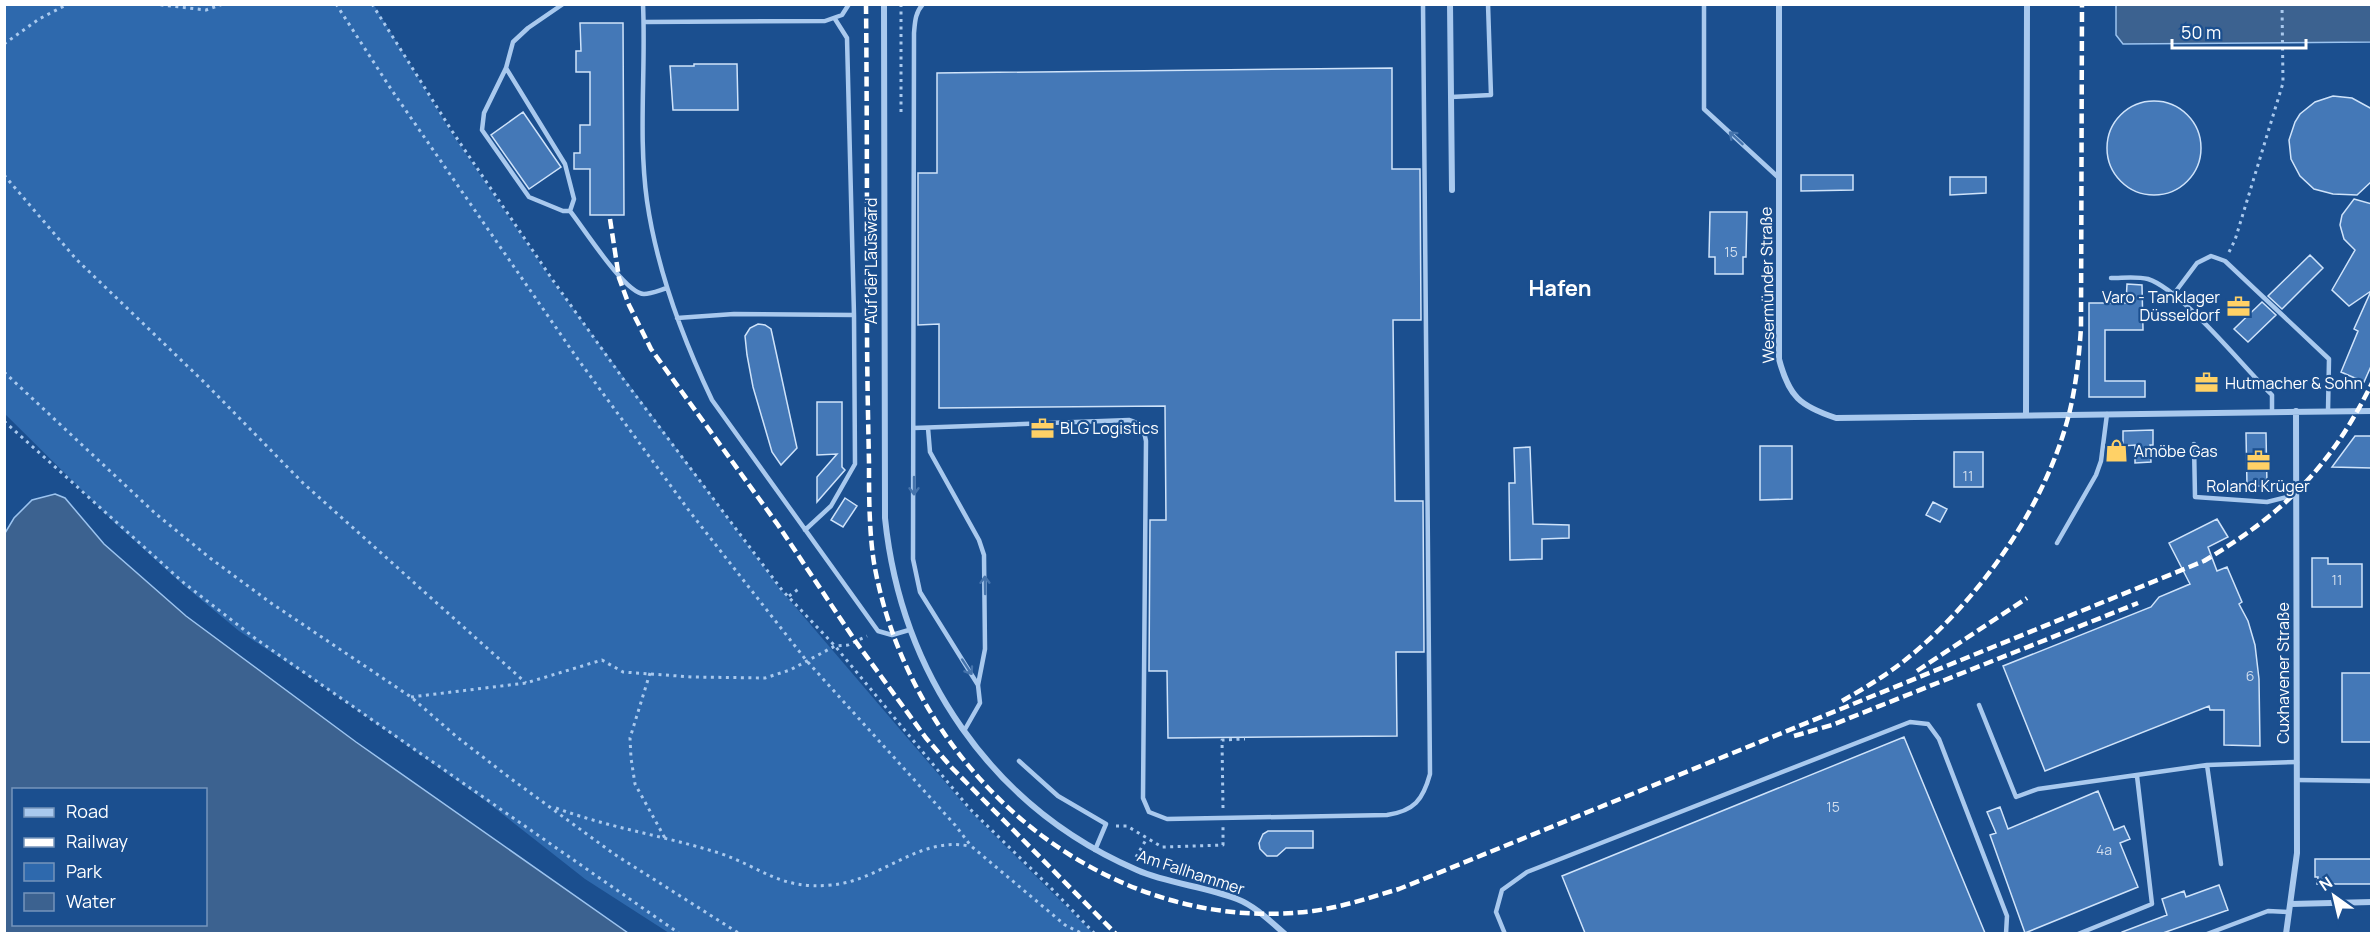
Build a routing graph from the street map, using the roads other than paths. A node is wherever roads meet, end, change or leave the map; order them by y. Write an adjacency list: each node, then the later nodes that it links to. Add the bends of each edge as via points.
1 (563, 4): 14 (lane, via 513,42)
2 (643, 4): 13 (lane)
3 (849, 4): 12 (lane)
4 (884, 4): 34 (street, Auf der Lausward)
5 (923, 4): 30 (lane, via 915,19 914,33)
6 (1424, 4): 31 (lane, via 1430,774 1413,808 1387,815 1167,819 1149,812 1143,798 1146,441 1141,427 1130,420)
7 (1450, 4): 15 (street)
8 (1488, 4): 15 (lane, via 1491,95)
9 (1704, 4): 16 (lane, one-way to 9, via 1704,109)
10 (1779, 4): 16 (street, Wesermünder Straße)
11 (2027, 4): 29 (street)
12 (835, 19): 13 (lane); 22 (lane, via 847,38)
13 (644, 22): 20 (lane, via 643,145 647,199)
14 (506, 68): 18 (lane, via 565,164 574,199); 18 (lane, via 484,113 482,130 529,197)
15 (1451, 97): 17 (street)
16 (1779, 178): 29 (street, Wesermünder Straße, via 1779,359 1785,381 1796,397 1810,409 1836,418)
17 (1452, 190)
18 (570, 211): 20 (lane, via 619,278 634,291 644,295)
19 (2111, 278): 21 (lane, via 2147,279)
20 (667, 288): 23 (lane)
21 (2174, 295): 24 (lane, via 2272,395); 26 (lane, via 2197,263 2211,256 2225,261 2329,359)
22 (854, 315): 23 (lane, via 734,314); 35 (lane, via 855,465 831,506)
23 (677, 318): 35 (lane, via 712,400)
24 (2272, 411): 25 (street, Wesermünder Straße); 28 (street, Wesermünder Straße)
25 (2296, 411): 26 (street, Wesermünder Straße); 33 (street, Cuxhavener Straße)
26 (2328, 411): 27 (street, Wesermünder Straße)
27 (2372, 411)
28 (2107, 414): 29 (street, Wesermünder Straße); 36 (lane, via 2096,475)
29 (2026, 415)
30 (914, 428): 31 (lane); 38 (lane, one-way to 38, via 914,559 920,592)
31 (928, 428): 38 (lane, one-way to 31, via 984,650 984,555 930,452)
32 (2194, 444): 33 (lane, via 2195,497 2267,502)
33 (2295, 495): 42 (street, Cuxhavener Straße)
34 (885, 518): 37 (street, Am Fallhammer, via 889,556)
35 (805, 530): 37 (lane, via 878,631 892,634)
36 (2057, 543)
37 (909, 630): 40 (street, Am Fallhammer, via 934,683)
38 (978, 685): 40 (lane, via 980,703)
39 (1979, 705): 44 (lane, via 2016,797 2038,789)
40 (964, 731): 47 (street, Am Fallhammer, via 1010,786 1045,817)
41 (1019, 761): 47 (lane, via 1058,796 1106,824)
42 (2297, 762): 43 (lane); 45 (street, Cuxhavener Straße)
43 (2207, 765): 44 (lane); 48 (lane)
44 (2137, 776): 55 (lane, via 2152,904)
45 (2297, 780): 46 (lane); 50 (street, Cuxhavener Straße, via 2297,853)
46 (2372, 781)
47 (1095, 850): 52 (street, Am Fallhammer, via 1164,880 1237,899)
48 (2222, 864)
49 (2372, 902): 50 (street)
50 (2291, 904): 51 (street, Cuxhavener Straße)
51 (2289, 912): 56 (lane, via 2268,911); 57 (street, Cuxhavener Straße)
52 (1285, 933)
53 (1505, 933): 54 (lane, via 1496,912 1502,890 1527,873 1910,722 1928,724 1939,739 2007,916)
54 (2006, 933)
55 (2078, 933)
56 (2207, 933)
57 (2286, 933)

